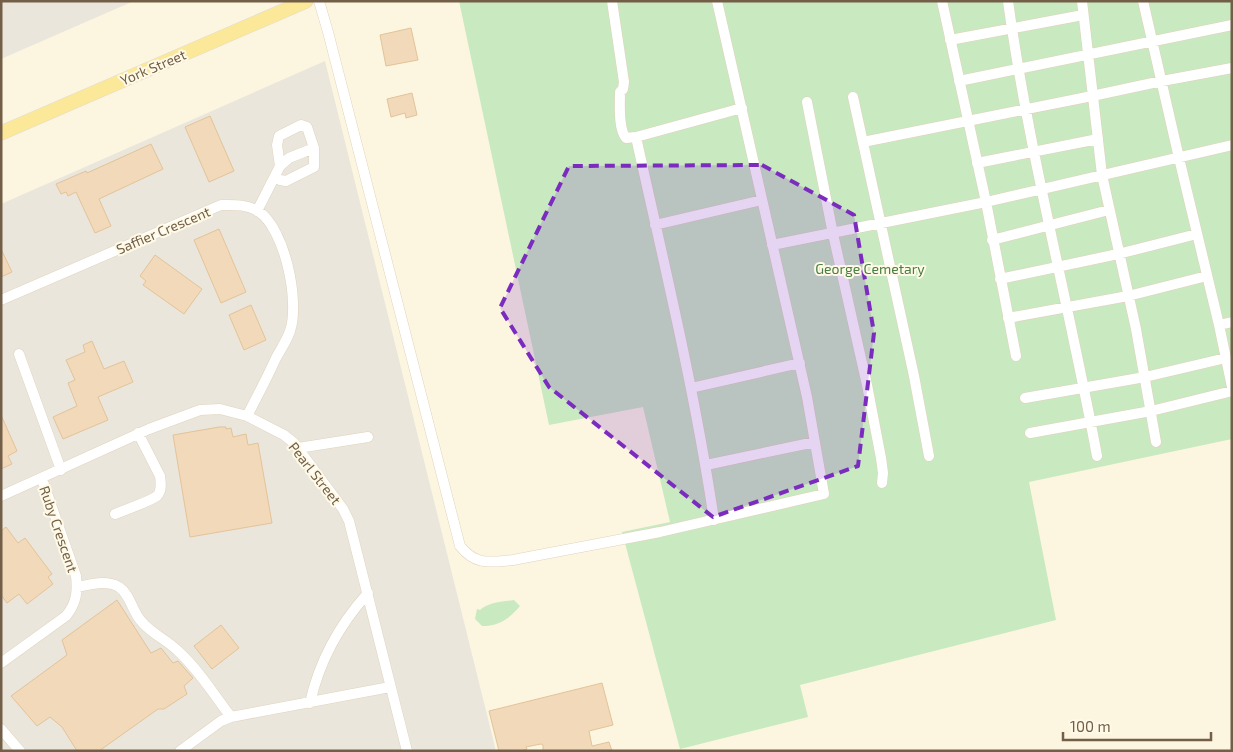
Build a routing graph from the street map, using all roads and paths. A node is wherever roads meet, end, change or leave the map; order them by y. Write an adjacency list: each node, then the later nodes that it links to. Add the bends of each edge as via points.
1 (306, 1): 25 (main road, York Street)
2 (319, 1): 86 (street, via 460,546 466,554 478,561 513,560)
3 (612, 1): 26 (street, via 624,82 620,92 622,132 626,138)
4 (717, 1): 22 (street)
5 (942, 1): 12 (street)
6 (1008, 1): 11 (street)
7 (1082, 1): 9 (street)
8 (1143, 1): 13 (street)
9 (1083, 15): 11 (street); 14 (street)
10 (1232, 25): 13 (street)
11 (1012, 29): 12 (street); 16 (street)
12 (950, 40): 18 (street)
13 (1153, 42): 14 (street); 17 (street)
14 (1087, 56): 16 (street); 19 (street)
15 (1232, 68): 17 (street)
16 (1018, 70): 18 (street); 23 (street)
17 (1162, 80): 19 (street); 32 (street)
18 (959, 81): 24 (street)
19 (1092, 96): 23 (street); 27 (street)
20 (853, 97): 28 (street)
21 (806, 102): 45 (street)
22 (742, 108): 26 (street); 38 (street)
23 (1025, 110): 24 (street); 31 (street)
24 (968, 120): 28 (street); 33 (street)
25 (1, 133)
26 (636, 137): 43 (street)
27 (1098, 139): 31 (street); 35 (street)
28 (863, 142): 42 (street)
29 (1232, 145): 32 (street)
30 (314, 148): 34 (street, via 289,158); 34 (street, via 306,125 282,134 277,145); 36 (street, via 311,169 286,181)
31 (1034, 152): 33 (street); 37 (street)
32 (1179, 158): 35 (street); 46 (street)
33 (977, 163): 39 (street)
34 (280, 166): 36 (street)
35 (1102, 175): 37 (street); 40 (street)
36 (275, 177): 41 (street)
37 (1042, 188): 39 (street); 44 (street)
38 (762, 200): 43 (street); 48 (street)
39 (986, 202): 42 (street); 47 (street)
40 (1109, 210): 44 (street); 49 (street)
41 (257, 211): 54 (street, Saffier Crescent, via 240,204 221,205); 70 (street, via 271,223 279,238 294,299 294,313 290,331)
42 (881, 222): 45 (street); 78 (street)
43 (655, 225): 65 (street)
44 (1050, 226): 47 (street); 50 (street)
45 (833, 234): 48 (street); 83 (street, via 884,473)
46 (1197, 234): 49 (street); 51 (street)
47 (992, 240): 52 (street)
48 (772, 245): 62 (street)
49 (1118, 254): 50 (street); 53 (street)
50 (1058, 266): 52 (street); 55 (street)
51 (1207, 276): 53 (street); 58 (street)
52 (1000, 279): 56 (street)
53 (1128, 296): 55 (street); 63 (street)
54 (1, 300)
55 (1067, 307): 56 (street); 66 (street)
56 (1008, 318): 60 (street)
57 (1232, 322): 58 (street)
58 (1220, 325): 61 (street)
59 (19, 354): 81 (street)
60 (1016, 356)
61 (1226, 358): 63 (street); 64 (street)
62 (800, 363): 65 (street); 75 (street)
63 (1145, 377): 66 (street); 69 (street)
64 (1232, 387)
65 (691, 388): 80 (street)
66 (1084, 388): 68 (street); 71 (street)
67 (1232, 391): 69 (street)
68 (1025, 398)
69 (1151, 411): 71 (street); 76 (street)
70 (247, 416): 73 (street, Pearl Street, via 220,409 200,410); 77 (street, Pearl Street, via 284,435)
71 (1090, 421): 72 (street); 79 (street)
72 (1030, 433)
73 (138, 434): 81 (street, Pearl Street); 85 (street, via 160,476 160,492 152,499)
74 (368, 437): 77 (street)
75 (815, 442): 80 (street); 86 (street, via 824,494)
76 (1156, 442)
77 (298, 448): 88 (street, Pearl Street, via 349,521)
78 (929, 456)
79 (1097, 456)
80 (706, 465): 86 (street)
81 (62, 470): 82 (street, Pearl Street)
82 (42, 479): 84 (street, Pearl Street); 87 (street, Ruby Crescent)
83 (882, 483)
84 (1, 496)
85 (115, 514)
86 (714, 520)
87 (78, 586): 89 (street, Ruby Crescent, via 76,598 66,616); 92 (street, via 96,583 119,587 128,595 141,621 193,666)
88 (368, 593): 90 (street, Pearl Street); 91 (street, via 334,641)
89 (1, 663)
90 (390, 687): 91 (street); 96 (street, Pearl Street)
91 (310, 703): 92 (street)
92 (231, 717): 95 (street)
93 (1, 729): 94 (street)
94 (20, 751)
95 (180, 751)
96 (407, 751)

